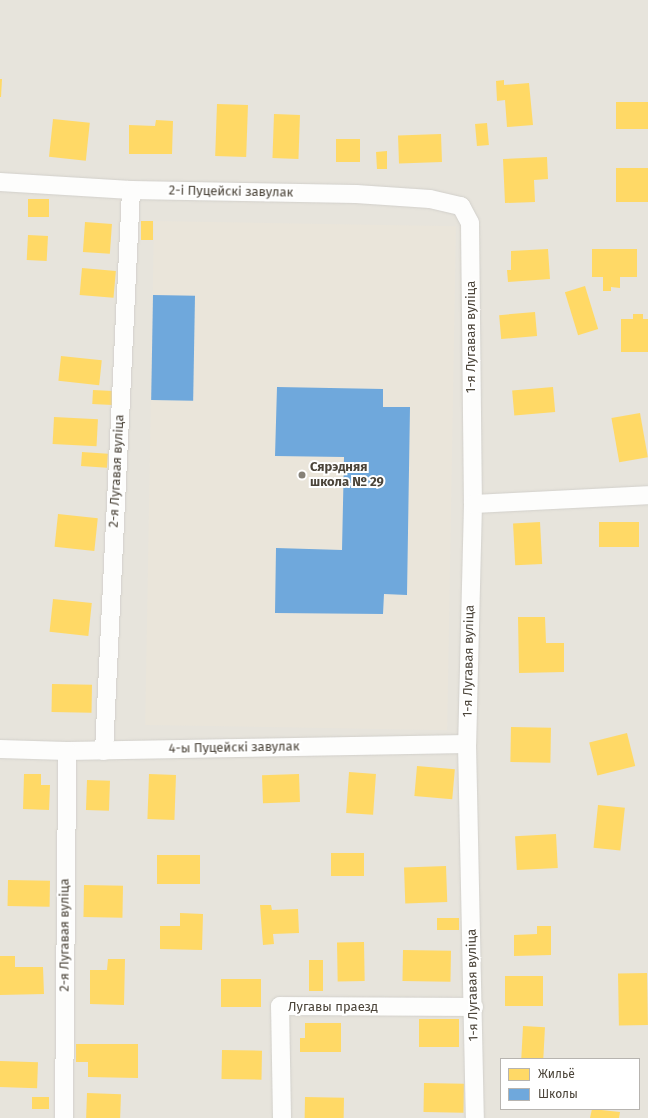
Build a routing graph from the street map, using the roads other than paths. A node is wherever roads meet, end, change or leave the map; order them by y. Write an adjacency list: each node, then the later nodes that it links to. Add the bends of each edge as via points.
1 (0, 182): 2 (street, 2-і Пуцейскі завулак)
2 (131, 190): 3 (street, 2-і Пуцейскі завулак, via 356,194 430,199); 9 (street, 2-я Лугавая вуліца)
3 (461, 206): 5 (street, 1-я Лугавая вуліца, via 470,223)
4 (648, 495): 5 (street)
5 (473, 504): 6 (street, 1-я Лугавая вуліца)
6 (467, 744): 9 (street, 4-ы Пуцейскі завулак); 10 (street, 1-я Лугавая вуліца)
7 (0, 749): 8 (street, 4-ы Пуцейскі завулак)
8 (67, 751): 9 (street, 4-ы Пуцейскі завулак); 11 (street, 2-я Лугавая вуліца)
9 (104, 751)
10 (474, 1007): 12 (street, Лугавы праезд, via 280,1006); 13 (street, 1-я Лугавая вуліца)
11 (64, 1118)
12 (282, 1118)
13 (475, 1118)

